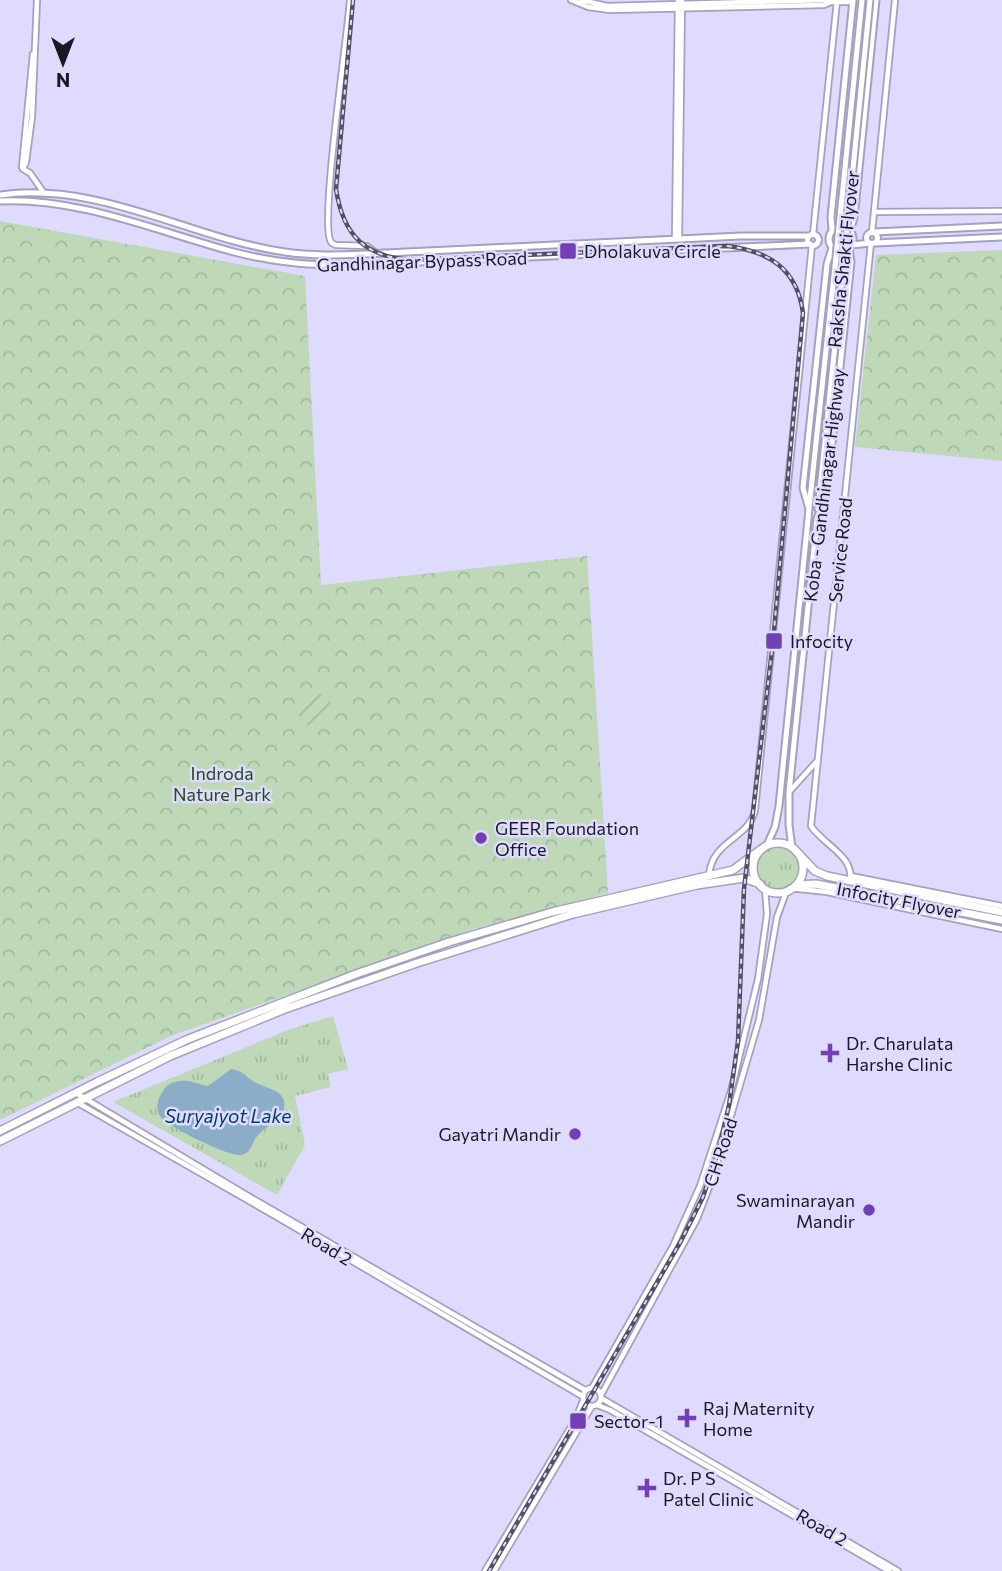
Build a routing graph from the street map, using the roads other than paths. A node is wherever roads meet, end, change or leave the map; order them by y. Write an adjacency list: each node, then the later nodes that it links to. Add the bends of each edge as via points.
1 (37, 0): 12 (street, via 23,169)
2 (350, 0): 28 (street, via 330,190 330,238 336,245 367,246)
3 (571, 0): 11 (street, via 597,9)
4 (581, 0): 11 (street, via 607,6)
5 (862, 0): 29 (main road, Raksha Shakti Flyover, bridge)
6 (870, 0): 30 (main road, Raksha Shakti Flyover, bridge)
7 (876, 0): 19 (main road)
8 (895, 0): 16 (street)
9 (835, 1): 10 (street); 11 (street); 21 (street)
10 (853, 1): 18 (main road)
11 (680, 4): 23 (street)
12 (44, 193): 13 (main road, Gandhinagar Bypass Road); 28 (main road, Gandhinagar Bypass Road, via 75,195 284,252)
13 (0, 195)
14 (0, 201): 25 (main road, Gandhinagar Bypass Road, via 68,205 295,264)
15 (1002, 211): 16 (street)
16 (875, 212): 20 (street)
17 (1002, 226): 20 (main road)
18 (831, 232): 19 (main road, via 841,227); 21 (main road, Gandhinagar Bypass Road); 26 (main road)
19 (850, 232): 20 (main road); 27 (main road)
20 (872, 232): 24 (main road, via 878,238)
21 (812, 235): 23 (main road, Gandhinagar Bypass Road); 25 (main road, via 807,240)
22 (1002, 237): 24 (main road)
23 (677, 239): 28 (main road, Gandhinagar Bypass Road)
24 (872, 243): 27 (main road); 31 (street, Service Road)
25 (812, 245): 26 (main road, Gandhinagar Bypass Road); 37 (street, via 755,810 748,825 714,856)
26 (831, 246): 27 (main road, via 840,251); 29 (main road, Koba - Gandhinagar Highway, via 803,488)
27 (850, 247): 30 (main road, Koba - Gandhinagar Highway, via 827,491)
28 (376, 253)
29 (809, 509): 35 (main road, Koba - Gandhinagar Highway, via 778,818)
30 (817, 519): 34 (main road, Koba - Gandhinagar Highway)
31 (819, 759): 32 (street); 33 (street, Service Road)
32 (802, 775): 33 (street, via 813,776); 34 (street)
33 (816, 782): 38 (street, Service Road, via 810,826 841,855)
34 (789, 792): 36 (main road, Koba - Gandhinagar Highway)
35 (763, 848): 36 (highway, via 782,843); 37 (highway, via 742,866); 39 (highway, via 753,871)
36 (794, 849): 38 (highway, Infocity Flyover, via 816,871); 40 (highway, via 802,865 799,881)
37 (709, 875): 46 (highway, via 552,912 356,974 211,1030)
38 (851, 879): 41 (highway, Infocity Flyover); 42 (street)
39 (763, 887): 40 (highway, via 780,892); 46 (highway, via 744,878 573,914 285,1009); 49 (street, CH Road, via 768,906 758,979 700,1186 673,1246)
40 (791, 888): 41 (highway, Infocity Flyover, via 818,884); 45 (street); 51 (street, CH Road, via 777,917 759,1020 713,1177 697,1219)
41 (931, 902): 43 (highway, Infocity Flyover); 44 (highway, Infocity Flyover)
42 (1002, 906)
43 (1002, 912)
44 (1002, 920)
45 (1002, 929)
46 (76, 1097): 47 (highway); 48 (highway); 50 (street, Road 2); 52 (street, Road 2)
47 (0, 1131)
48 (0, 1141)
49 (592, 1388): 50 (street); 51 (street)
50 (585, 1390): 52 (street)
51 (601, 1396): 53 (street); 57 (street, Road 2)
52 (583, 1398): 53 (street); 54 (street, via 575,1420)
53 (594, 1406): 55 (street); 56 (street, Road 2, via 622,1417)
54 (485, 1571)
55 (494, 1571)
56 (889, 1571)
57 (898, 1571)

